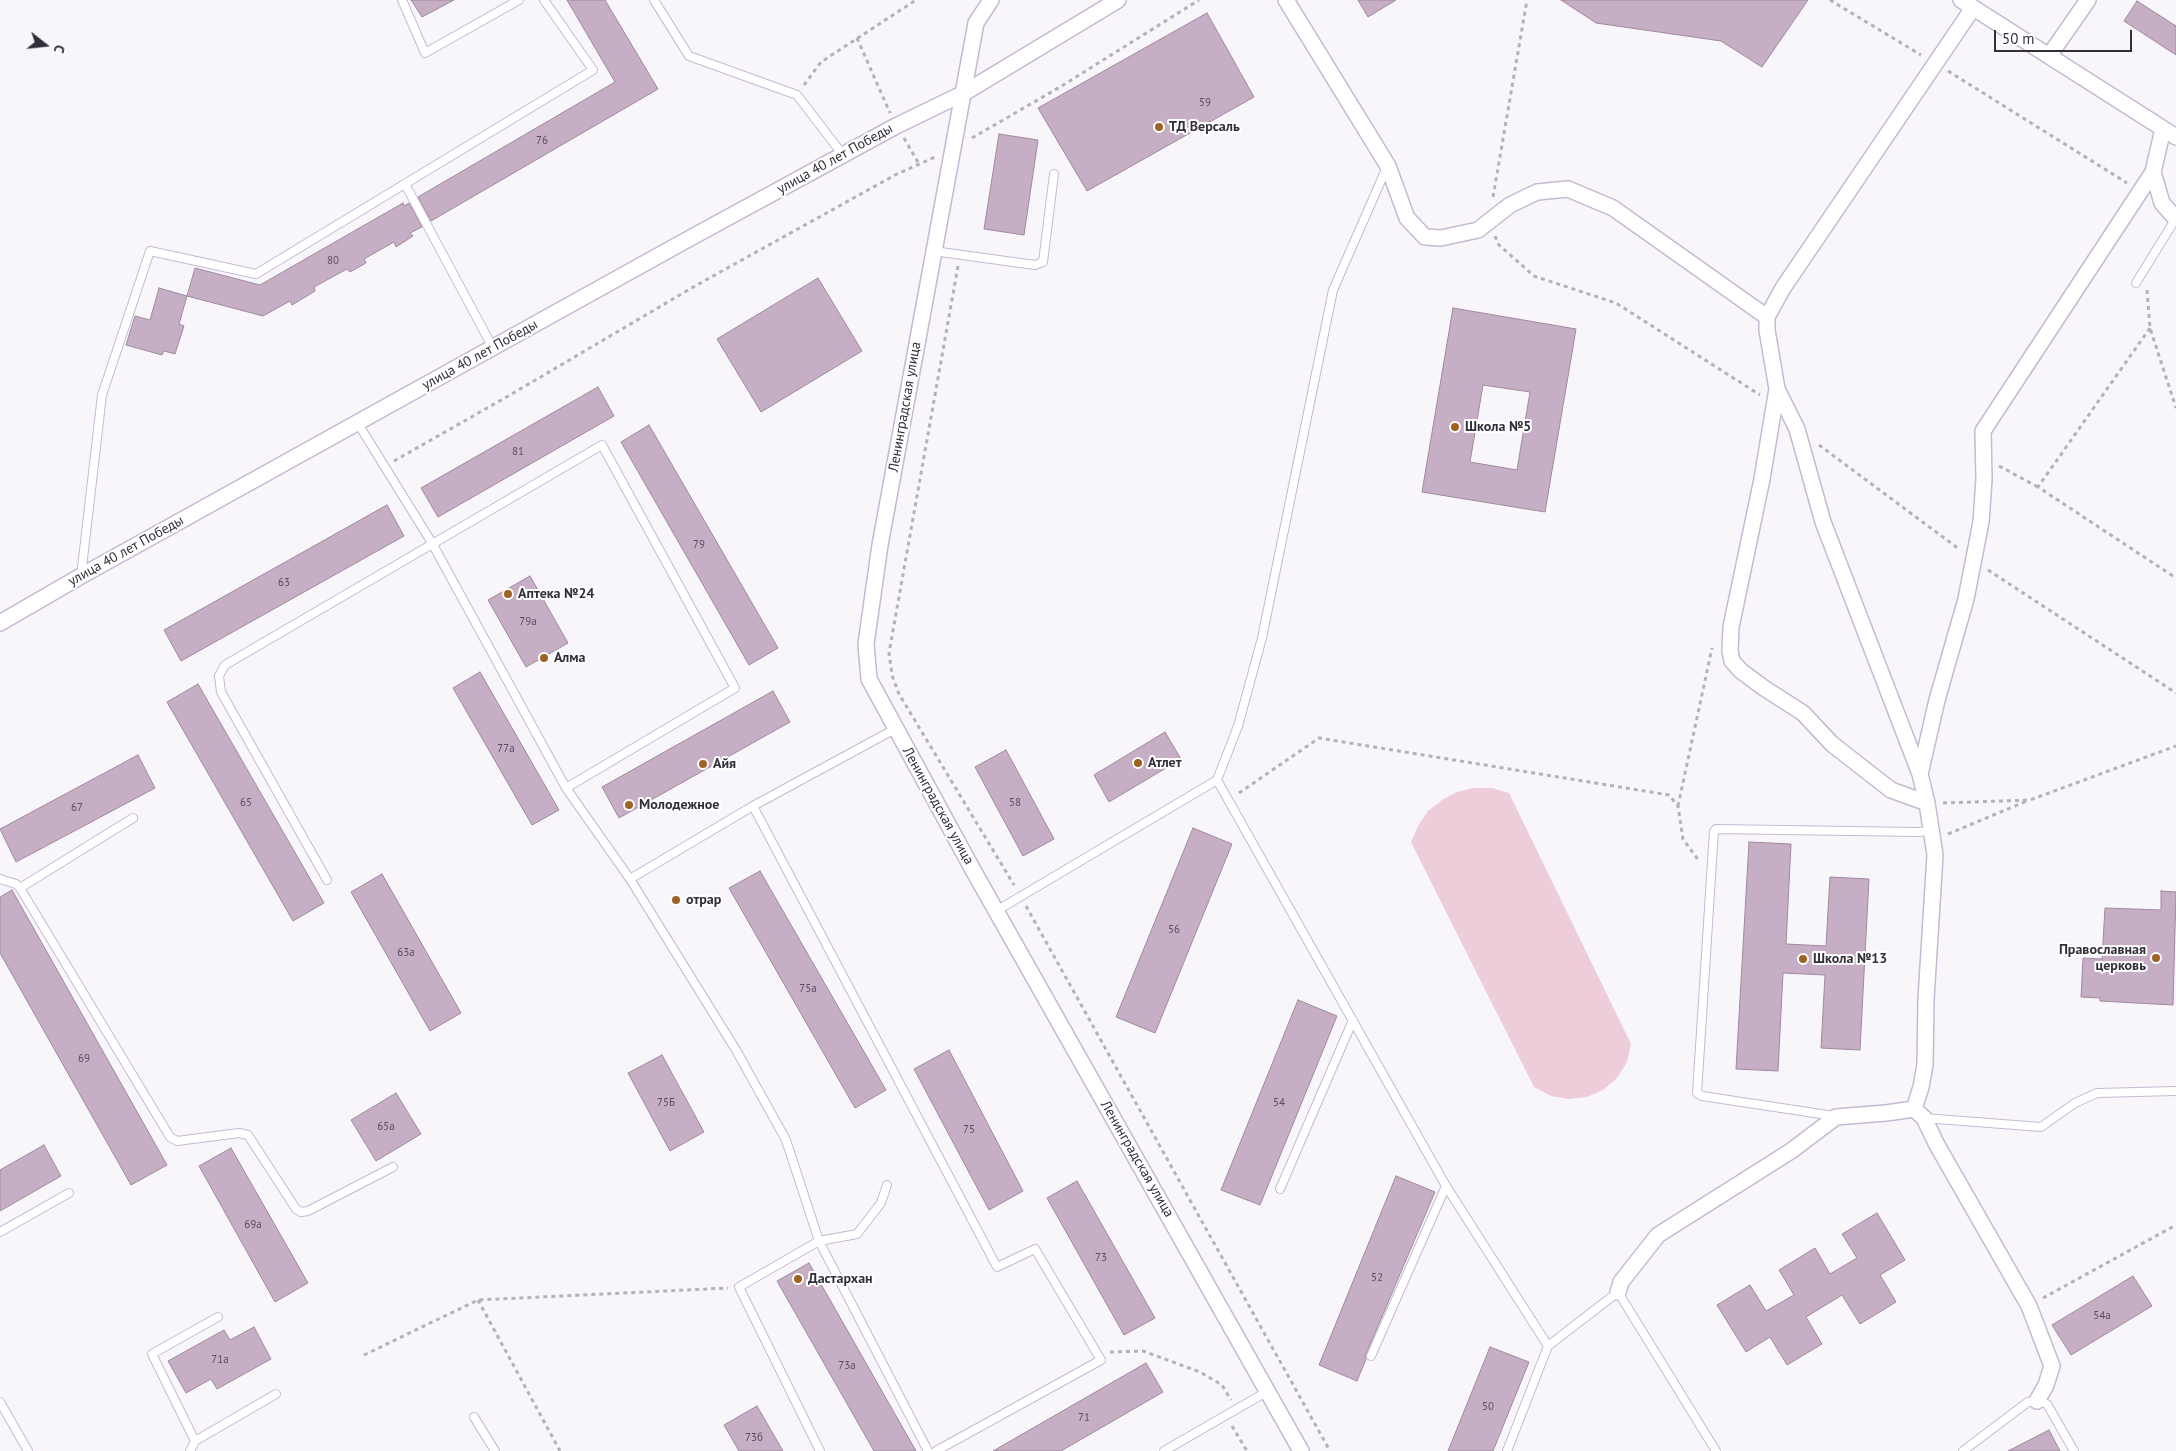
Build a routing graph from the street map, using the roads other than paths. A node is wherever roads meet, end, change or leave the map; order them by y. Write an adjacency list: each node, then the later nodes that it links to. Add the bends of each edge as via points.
1 (402, 0): 2 (lane, via 425,53)
2 (519, 0)
3 (544, 0): 17 (lane, via 593,70)
4 (654, 0): 13 (lane, via 689,56 797,95)
5 (991, 0): 11 (street, via 976,23)
6 (1118, 0): 11 (street, улица 40 лет Победы)
7 (1286, 0): 14 (street)
8 (2088, 0): 10 (street)
9 (1967, 4): 10 (street); 21 (street, via 1935,63 1784,288)
10 (2049, 56): 12 (street)
11 (964, 93): 13 (street, улица 40 лет Победы); 19 (street, Ленинградская улица)
12 (2170, 133): 15 (street)
13 (843, 155): 22 (street, улица 40 лет Победы)
14 (1388, 166): 21 (street, via 1407,218 1425,237 1441,238 1478,230 1510,205 1537,192 1568,189 1613,208); 30 (lane, via 1333,290 1262,638 1238,726)
15 (2153, 172): 18 (street, via 2162,202); 29 (street, via 1983,431 1981,522 1972,570)
16 (1054, 174): 19 (lane, via 1043,262 1035,265)
17 (404, 184): 22 (lane); 26 (lane, via 256,274 150,251 102,396)
18 (2176, 219): 20 (lane)
19 (933, 251): 28 (street, Ленинградская улица, via 866,644 869,679)
20 (2136, 283)
21 (1768, 317): 23 (street)
22 (493, 348): 24 (street, улица 40 лет Победы)
23 (1771, 394): 29 (street, via 1797,428 1823,522); 32 (street, via 1762,479 1731,627 1732,661 1764,688 1803,713 1832,744 1891,790)
24 (357, 422): 25 (lane); 26 (street, улица 40 лет Победы)
25 (432, 543): 31 (lane); 31 (lane, via 602,445 735,688); 38 (lane, via 225,665 219,676 221,692)
26 (81, 576): 27 (street, улица 40 лет Победы)
27 (0, 623)
28 (894, 729): 33 (lane); 40 (street, Ленинградская улица)
29 (1920, 774): 32 (street)
30 (1217, 780): 40 (lane); 41 (lane)
31 (566, 788): 37 (lane)
32 (1927, 803): 35 (street)
33 (753, 806): 37 (lane); 62 (lane, via 997,1267 1034,1249 1100,1360)
34 (133, 818): 39 (lane)
35 (1932, 835): 43 (street, via 1935,855 1925,1065); 44 (lane, via 1917,832 1716,829 1713,835 1697,1093)
36 (0, 879): 39 (lane)
37 (630, 879): 51 (lane, via 736,1050 786,1140)
38 (327, 880)
39 (20, 888): 45 (lane, via 170,1137 177,1141 239,1133 248,1135 296,1209 302,1212)
40 (996, 911): 56 (street, Ленинградская улица)
41 (1353, 1020): 47 (lane); 48 (lane)
42 (2176, 1091): 43 (lane, via 2097,1093 2075,1103 2041,1127)
43 (1919, 1113): 44 (street); 58 (street, via 2029,1306 2052,1366)
44 (1836, 1117): 52 (street, via 1792,1151 1658,1236 1621,1282)
45 (393, 1167)
46 (888, 1185): 51 (lane, via 881,1203 857,1234)
47 (1446, 1186): 54 (lane); 55 (lane)
48 (1280, 1188)
49 (69, 1193): 50 (lane)
50 (0, 1232)
51 (819, 1241): 66 (lane, via 739,1287); 67 (lane)
52 (1618, 1292): 54 (lane); 72 (lane)
53 (218, 1317): 61 (lane, via 152,1354)
54 (1548, 1346): 71 (lane)
55 (1372, 1356)
56 (1268, 1390): 69 (lane); 70 (street, Ленинградская улица)
57 (276, 1394): 61 (lane)
58 (2038, 1401): 73 (lane, via 2028,1402); 74 (lane, via 2047,1404)
59 (0, 1402): 63 (lane)
60 (474, 1416): 65 (lane)
61 (195, 1441): 64 (lane)
62 (945, 1449): 68 (lane)
63 (28, 1451)
64 (190, 1451)
65 (495, 1451)
66 (820, 1451)
67 (928, 1451)
68 (936, 1451)
69 (1164, 1451)
70 (1301, 1451)
71 (1507, 1451)
72 (1716, 1451)
73 (1963, 1451)
74 (2074, 1451)

